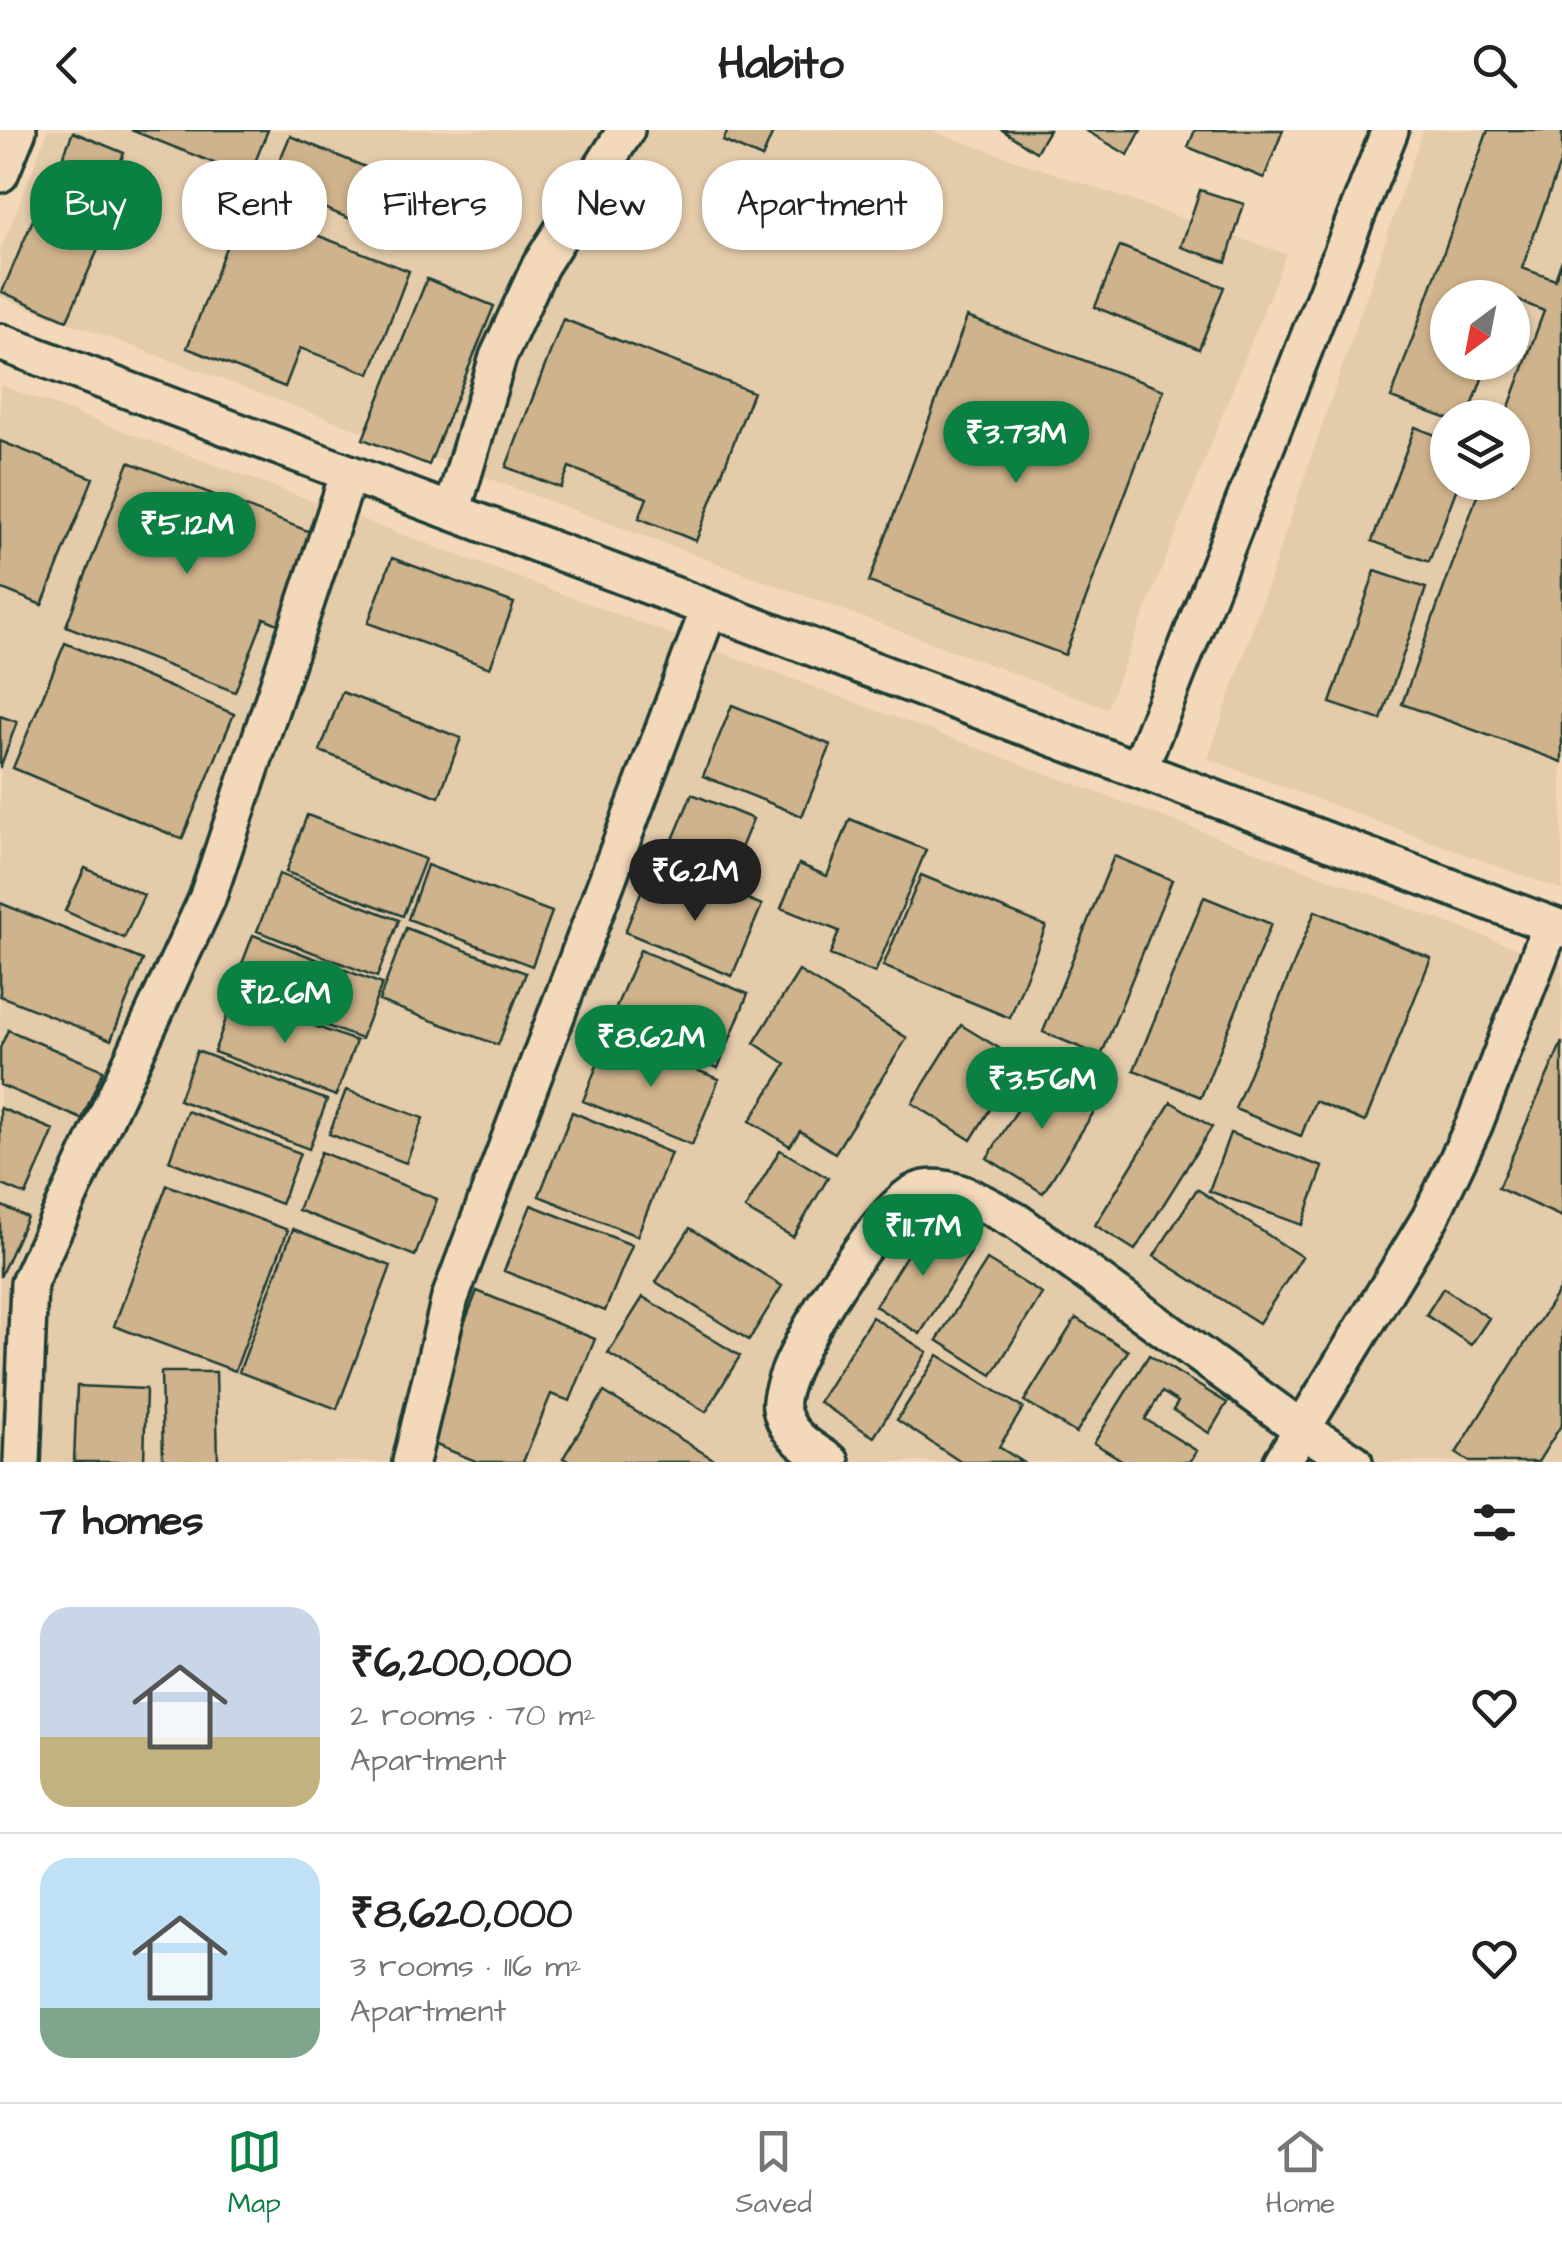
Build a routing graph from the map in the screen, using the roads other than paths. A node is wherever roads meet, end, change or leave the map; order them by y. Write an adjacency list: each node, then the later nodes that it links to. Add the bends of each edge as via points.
1 (18, 130): 4 (street)
2 (626, 130): 7 (street, via 540,266 498,358)
3 (1390, 130): 9 (street)
4 (0, 174)
5 (0, 342): 6 (street)
6 (348, 473): 7 (street); 12 (street, via 207,899 28,1283)
7 (452, 512): 8 (street)
8 (709, 609): 9 (street); 13 (street, via 450,1298)
9 (1139, 770): 10 (street)
10 (1556, 927): 11 (street, via 1430,1218)
11 (1302, 1429): 14 (street, via 1016,1221 936,1188 915,1192 884,1221 812,1323 787,1372 780,1404 787,1428); 15 (street); 16 (street)
12 (22, 1462)
13 (411, 1462)
14 (831, 1462)
15 (1282, 1462)
16 (1354, 1462)

